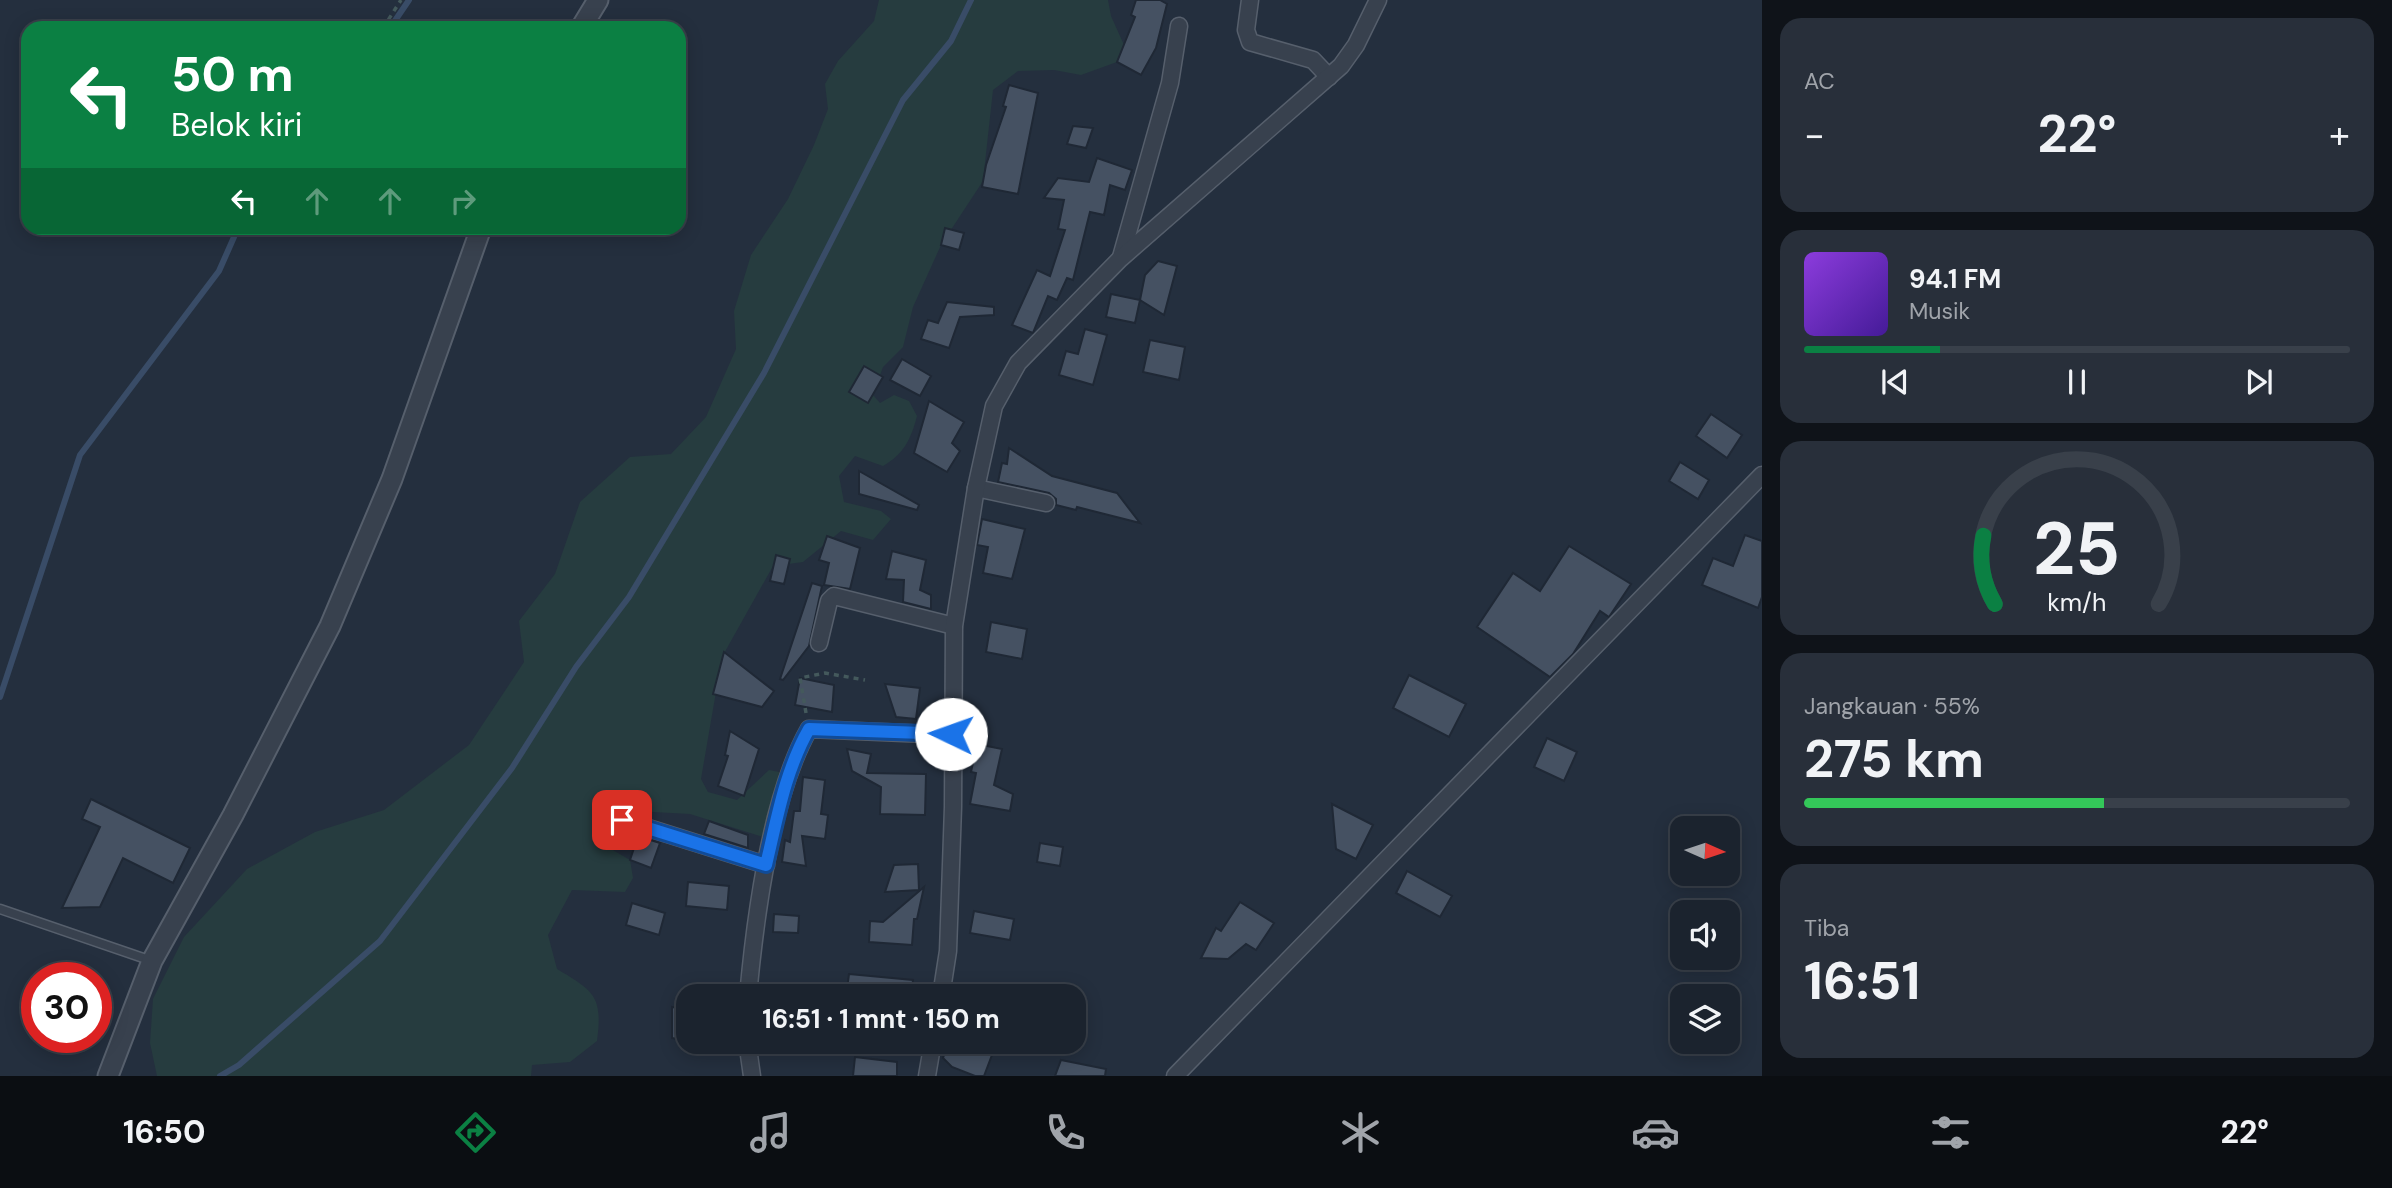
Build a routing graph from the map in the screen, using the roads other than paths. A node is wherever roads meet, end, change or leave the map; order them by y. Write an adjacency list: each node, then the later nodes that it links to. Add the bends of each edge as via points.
1 (598, 0): 4 (street)
2 (1250, 0): 6 (street, via 1246,30 1250,42 1313,60)
3 (1378, 0): 6 (street, via 1356,45)
4 (585, 21)
5 (1179, 26): 8 (street, via 1170,83)
6 (1329, 77): 8 (street)
7 (479, 235): 18 (street, via 392,479 330,626)
8 (1120, 259): 10 (street, via 1018,363 994,406)
9 (1762, 475): 26 (street)
10 (976, 488): 11 (street); 12 (street)
11 (1046, 503)
12 (954, 626): 13 (street, via 834,596); 14 (street)
13 (819, 643)
14 (951, 734): 16 (street, via 809,729 783,791); 20 (street, via 953,807)
15 (622, 820): 16 (street)
16 (766, 865): 19 (street)
17 (0, 909): 18 (lane)
18 (152, 961): 23 (street)
19 (750, 984)
20 (943, 984)
21 (749, 1054): 24 (street)
22 (931, 1054): 25 (street)
23 (108, 1076)
24 (752, 1076)
25 (927, 1076)
26 (1175, 1076)

